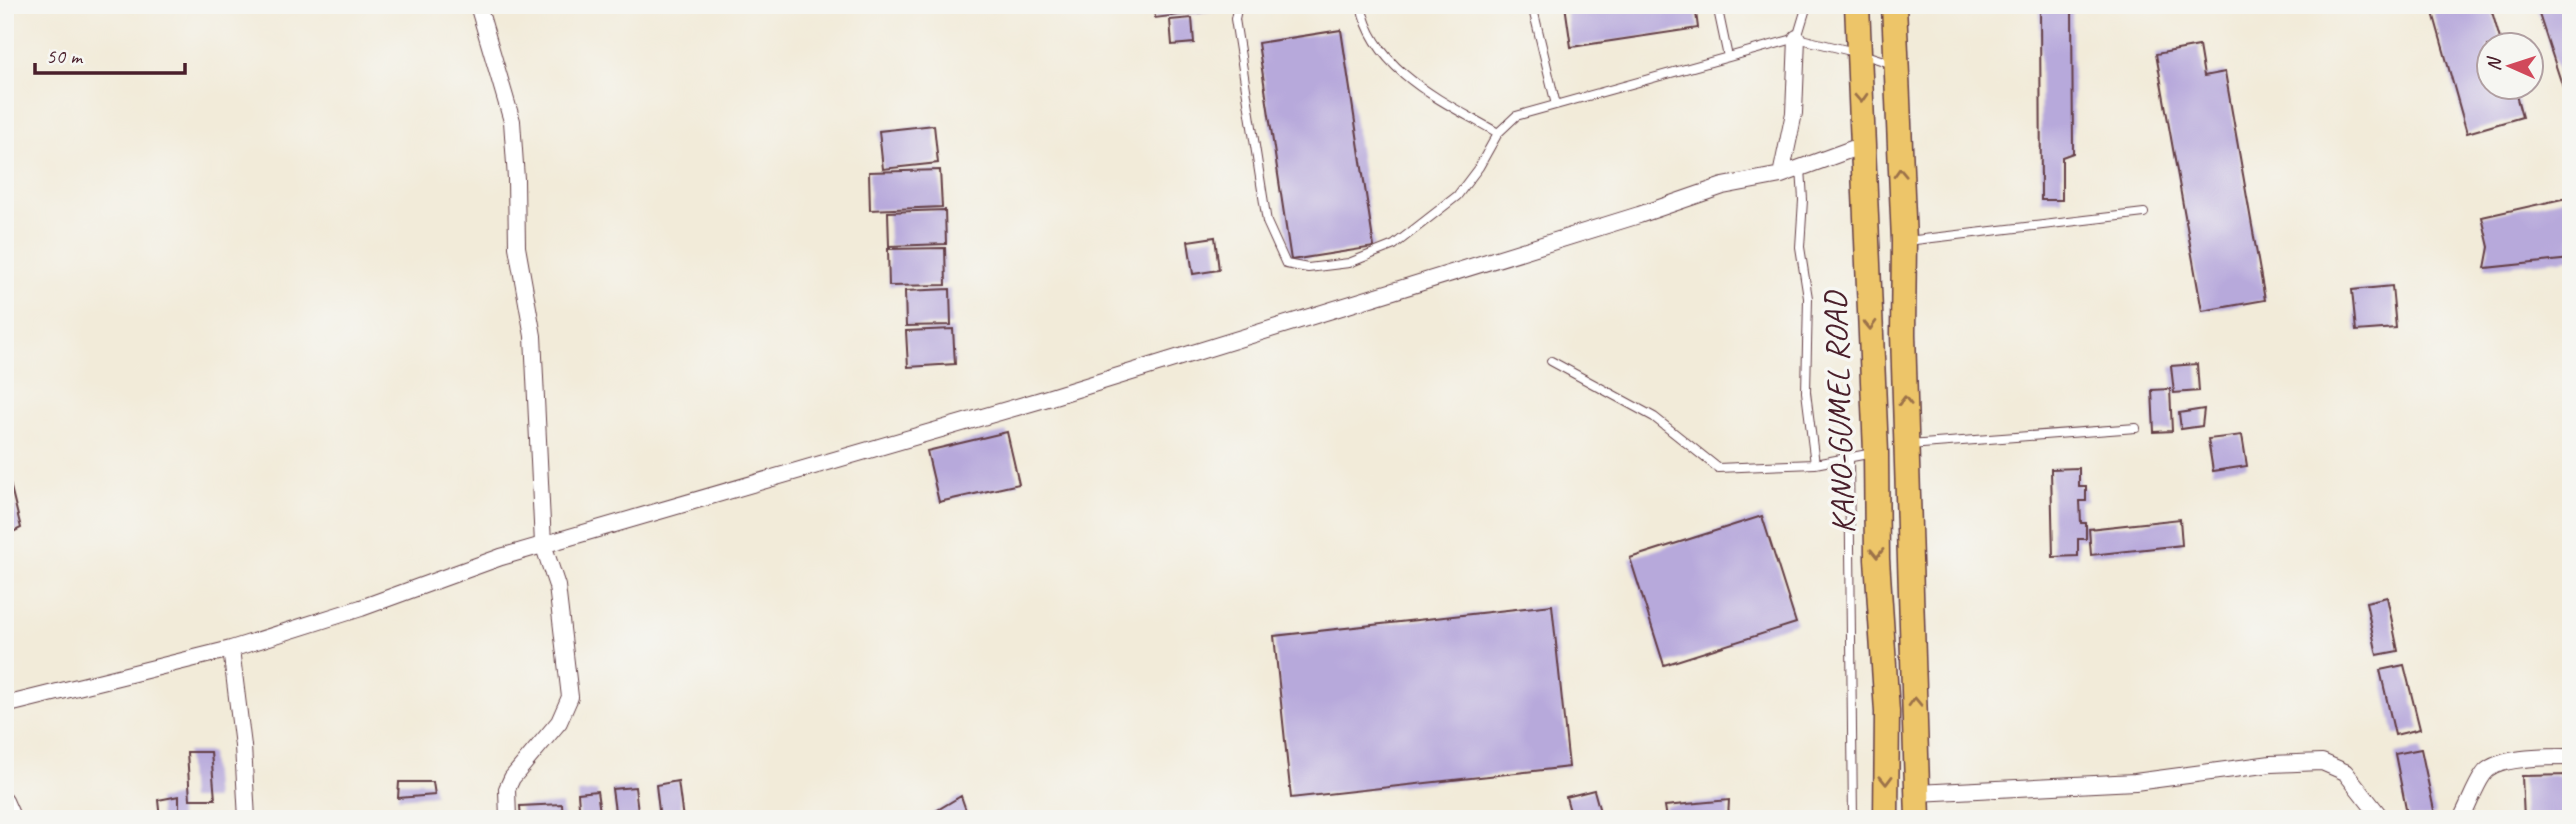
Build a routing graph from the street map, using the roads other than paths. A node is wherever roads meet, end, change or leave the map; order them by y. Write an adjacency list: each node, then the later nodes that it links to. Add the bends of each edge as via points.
1 (478, 5): 26 (street, via 504,90 514,144 517,247 533,335)
2 (1238, 5): 14 (lane, via 1235,19 1266,222 1286,264 1308,268 1349,263 1394,245 1457,196)
3 (1361, 5): 14 (lane, via 1365,23 1384,55 1421,88)
4 (1532, 5): 13 (lane)
5 (1717, 5): 11 (lane)
6 (1807, 5): 9 (lane)
7 (1857, 5): 10 (main road, KANO-GUMEL ROAD)
8 (1894, 5): 12 (main road, KANO-GUMEL ROAD)
9 (1797, 38): 10 (lane); 11 (lane); 17 (street, via 1794,113)
10 (1859, 52): 12 (lane); 15 (main road, KANO-GUMEL ROAD, one-way to 15)
11 (1728, 57): 13 (lane)
12 (1896, 65): 19 (main road, KANO-GUMEL ROAD, one-way to 12)
13 (1556, 105): 14 (lane, via 1516,116)
14 (1497, 133)
15 (1863, 145): 16 (street); 23 (main road, KANO-GUMEL ROAD, one-way to 23)
16 (1801, 168): 17 (street); 25 (lane, via 1800,247 1808,298 1807,392)
17 (1781, 175): 26 (street, via 1723,186 1080,388)
18 (2144, 213): 19 (lane)
19 (1904, 241): 22 (main road, KANO-GUMEL ROAD, one-way to 19)
20 (1551, 361): 25 (lane, via 1654,417 1718,468)
21 (2136, 428): 22 (lane)
22 (1906, 445): 30 (main road, KANO-GUMEL ROAD, one-way to 22)
23 (1876, 452): 24 (lane); 36 (main road, KANO-GUMEL ROAD, one-way to 36, via 1877,559 1887,712)
24 (1850, 457): 25 (lane); 35 (lane)
25 (1815, 464)
26 (543, 544): 27 (street); 34 (street, via 557,586 570,697 559,722 512,778 507,789)
27 (231, 649): 28 (street); 33 (street)
28 (5, 705)
29 (2571, 757): 39 (street, via 2538,757 2498,764 2483,772)
30 (1917, 793): 37 (main road, KANO-GUMEL ROAD); 38 (street, via 2135,782 2322,762 2345,772)
31 (5, 801): 32 (street)
32 (13, 819)
33 (247, 819)
34 (508, 819)
35 (1853, 819)
36 (1886, 819)
37 (1918, 819)
38 (2382, 819)
39 (2461, 819)

